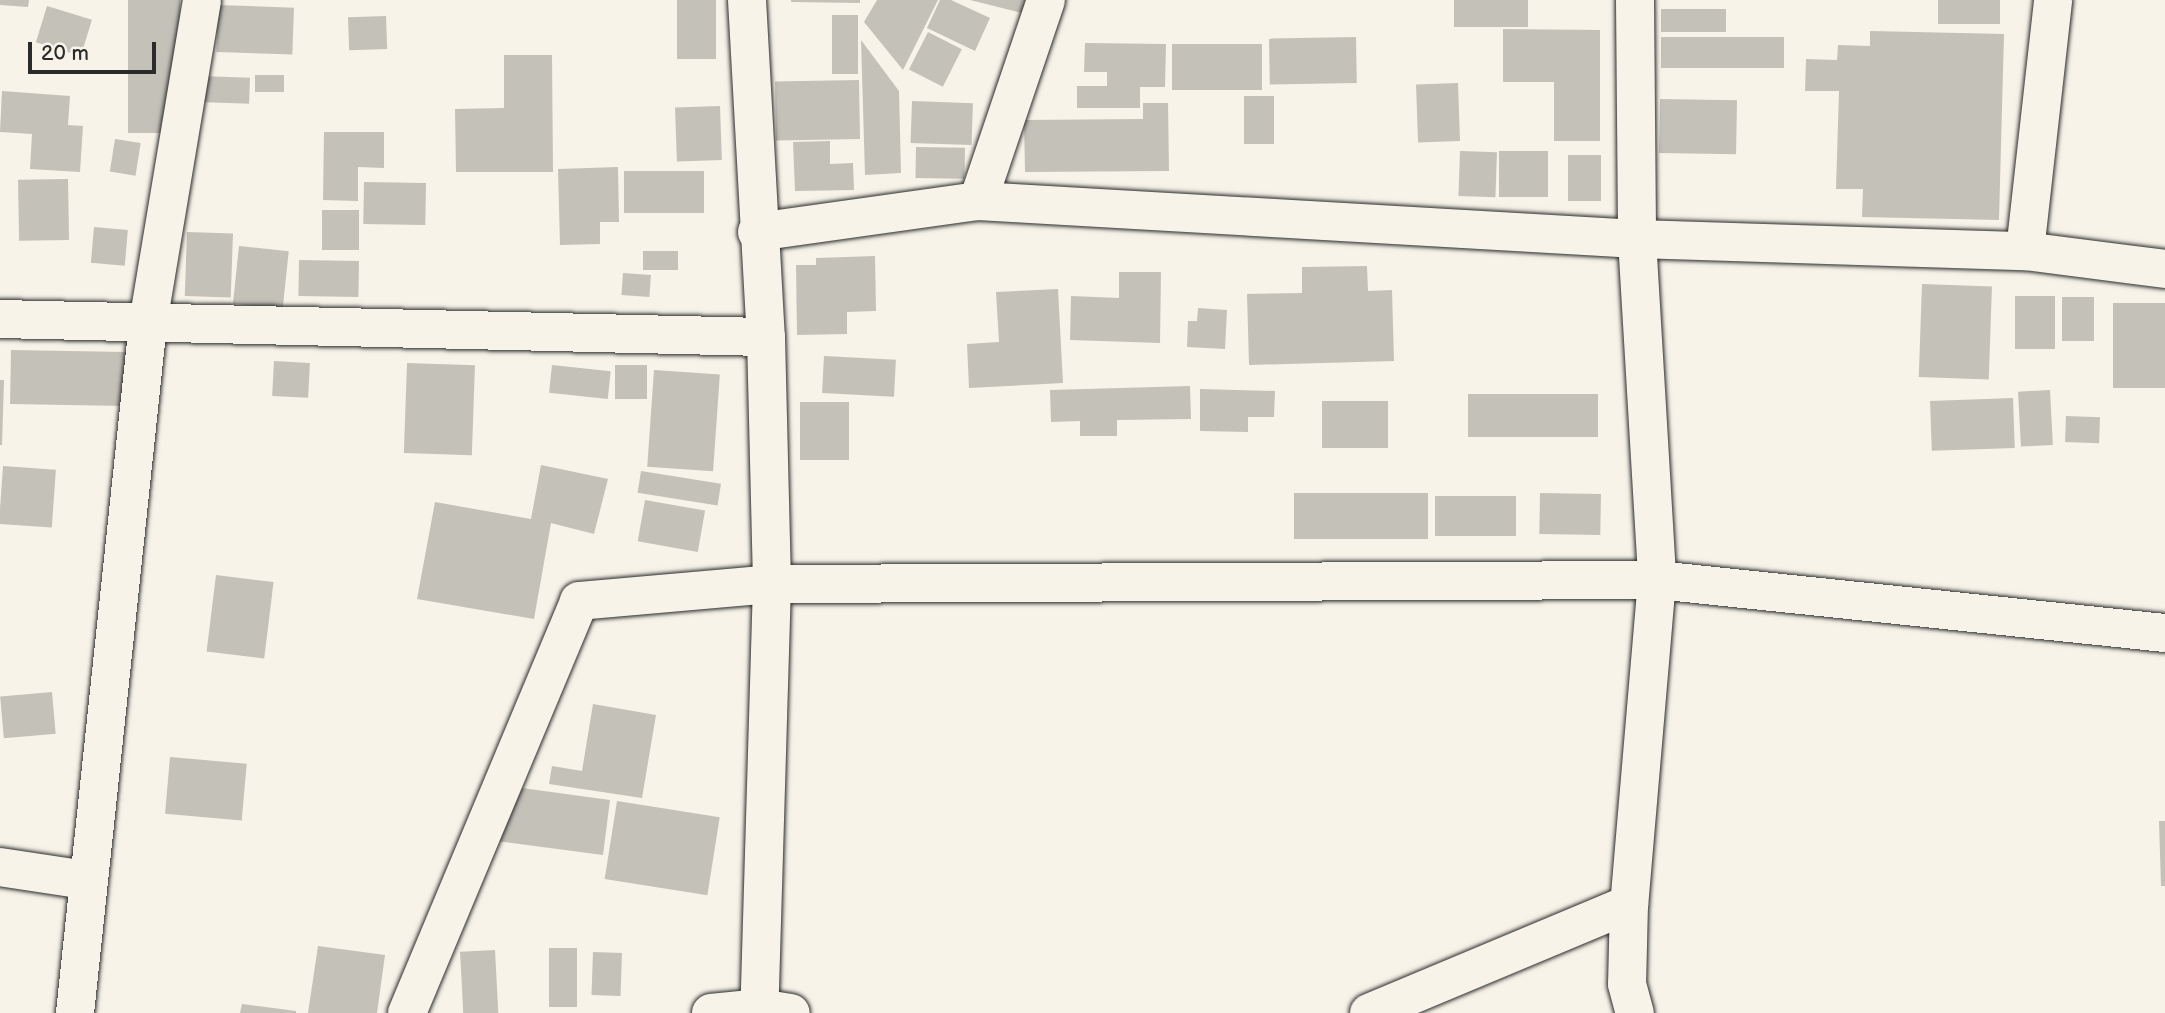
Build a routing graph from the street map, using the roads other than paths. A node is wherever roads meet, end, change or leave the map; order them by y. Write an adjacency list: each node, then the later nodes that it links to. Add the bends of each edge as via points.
1 (202, 0): 12 (street)
2 (747, 0): 7 (street)
3 (1046, 0): 6 (street)
4 (1634, 0): 8 (street)
5 (2053, 0): 9 (street)
6 (978, 201): 7 (street); 8 (street)
7 (757, 232): 13 (street)
8 (1637, 239): 9 (street); 14 (street)
9 (2025, 251): 10 (street)
10 (2165, 269)
11 (0, 319): 12 (street)
12 (148, 323): 13 (street); 18 (street)
13 (766, 337): 15 (street)
14 (1657, 580): 15 (street); 16 (street); 19 (street)
15 (772, 584): 20 (street); 22 (street, via 579,601)
16 (2165, 634)
17 (0, 867): 18 (street)
18 (86, 880): 21 (street)
19 (1629, 904): 24 (street); 25 (street, via 1628,984)
20 (769, 1011): 23 (street)
21 (75, 1013)
22 (407, 1013)
23 (711, 1013)
24 (1369, 1013)
25 (1635, 1013)

